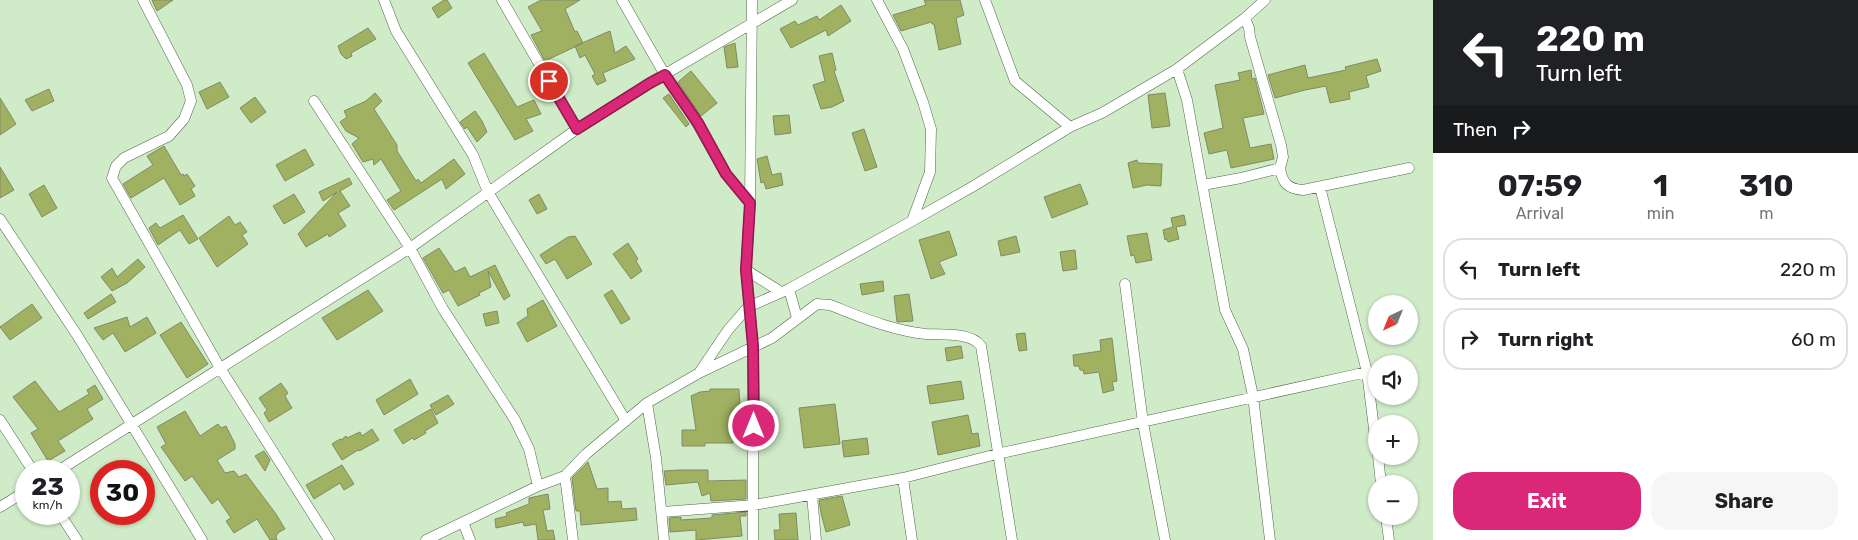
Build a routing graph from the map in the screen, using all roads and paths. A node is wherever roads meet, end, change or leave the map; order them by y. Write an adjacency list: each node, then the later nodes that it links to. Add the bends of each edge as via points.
1 (143, 0): 32 (street, via 187,85 191,101 184,119 169,136 124,158 116,166 112,178)
2 (384, 0): 21 (street, via 396,31 473,156)
3 (502, 0): 16 (street)
4 (622, 0): 13 (street)
5 (752, 0): 11 (street)
6 (792, 0): 11 (street)
7 (877, 0): 24 (street, via 903,49 931,129 930,172)
8 (985, 0): 15 (street, via 1015,81)
9 (1265, 0): 10 (street)
10 (1245, 18): 12 (street); 17 (street, via 1281,145)
11 (752, 24): 13 (street); 22 (street)
12 (1177, 69): 15 (street, via 1102,114); 19 (street, via 1187,100)
13 (665, 75): 16 (street); 22 (street, via 698,123 726,174)
14 (314, 101): 25 (street)
15 (1070, 127): 24 (street)
16 (577, 129): 21 (street)
17 (1280, 168): 19 (street); 20 (street, via 1283,182 1289,187 1303,190)
18 (1409, 168): 20 (street)
19 (1203, 185): 35 (street, via 1225,310 1243,349)
20 (1320, 188): 33 (street)
21 (488, 192): 25 (street); 39 (street)
22 (750, 203): 26 (street)
23 (0, 219): 41 (street, via 77,335)
24 (912, 221): 28 (street)
25 (410, 248): 32 (street); 47 (street, via 443,309 515,420 530,449)
26 (746, 270): 28 (street); 29 (street)
27 (1125, 284): 40 (street)
28 (785, 290): 29 (street); 30 (street)
29 (748, 307): 31 (street); 34 (street, via 728,330)
30 (798, 318): 31 (street, via 772,338); 42 (street, via 822,303 900,330 978,341)
31 (753, 346): 34 (street); 50 (street)
32 (220, 368): 41 (street); 58 (street)
33 (1367, 372): 35 (street); 37 (street)
34 (699, 374): 36 (street)
35 (1253, 396): 40 (street); 68 (street)
36 (647, 404): 39 (street); 52 (street)
37 (1372, 415)
38 (0, 420): 43 (street)
39 (626, 420): 45 (street)
40 (1143, 423): 42 (street); 67 (street)
41 (131, 426): 44 (street); 57 (street)
42 (997, 454): 46 (street); 66 (street)
43 (26, 460)
44 (76, 460)
45 (565, 476): 47 (street); 61 (street)
46 (903, 478): 48 (street); 65 (street)
47 (538, 486): 53 (street)
48 (812, 495): 50 (street); 64 (street)
49 (15, 498): 51 (street)
50 (754, 506): 52 (street); 63 (street)
51 (0, 507)
52 (662, 512): 62 (street)
53 (463, 522): 59 (street); 60 (street)
54 (67, 525): 56 (street)
55 (1387, 525): 69 (street)
56 (76, 540)
57 (202, 540)
58 (329, 540)
59 (426, 540)
60 (470, 540)
61 (573, 540)
62 (664, 540)
63 (753, 540)
64 (816, 540)
65 (912, 540)
66 (1012, 540)
67 (1166, 540)
68 (1270, 540)
69 (1389, 540)

